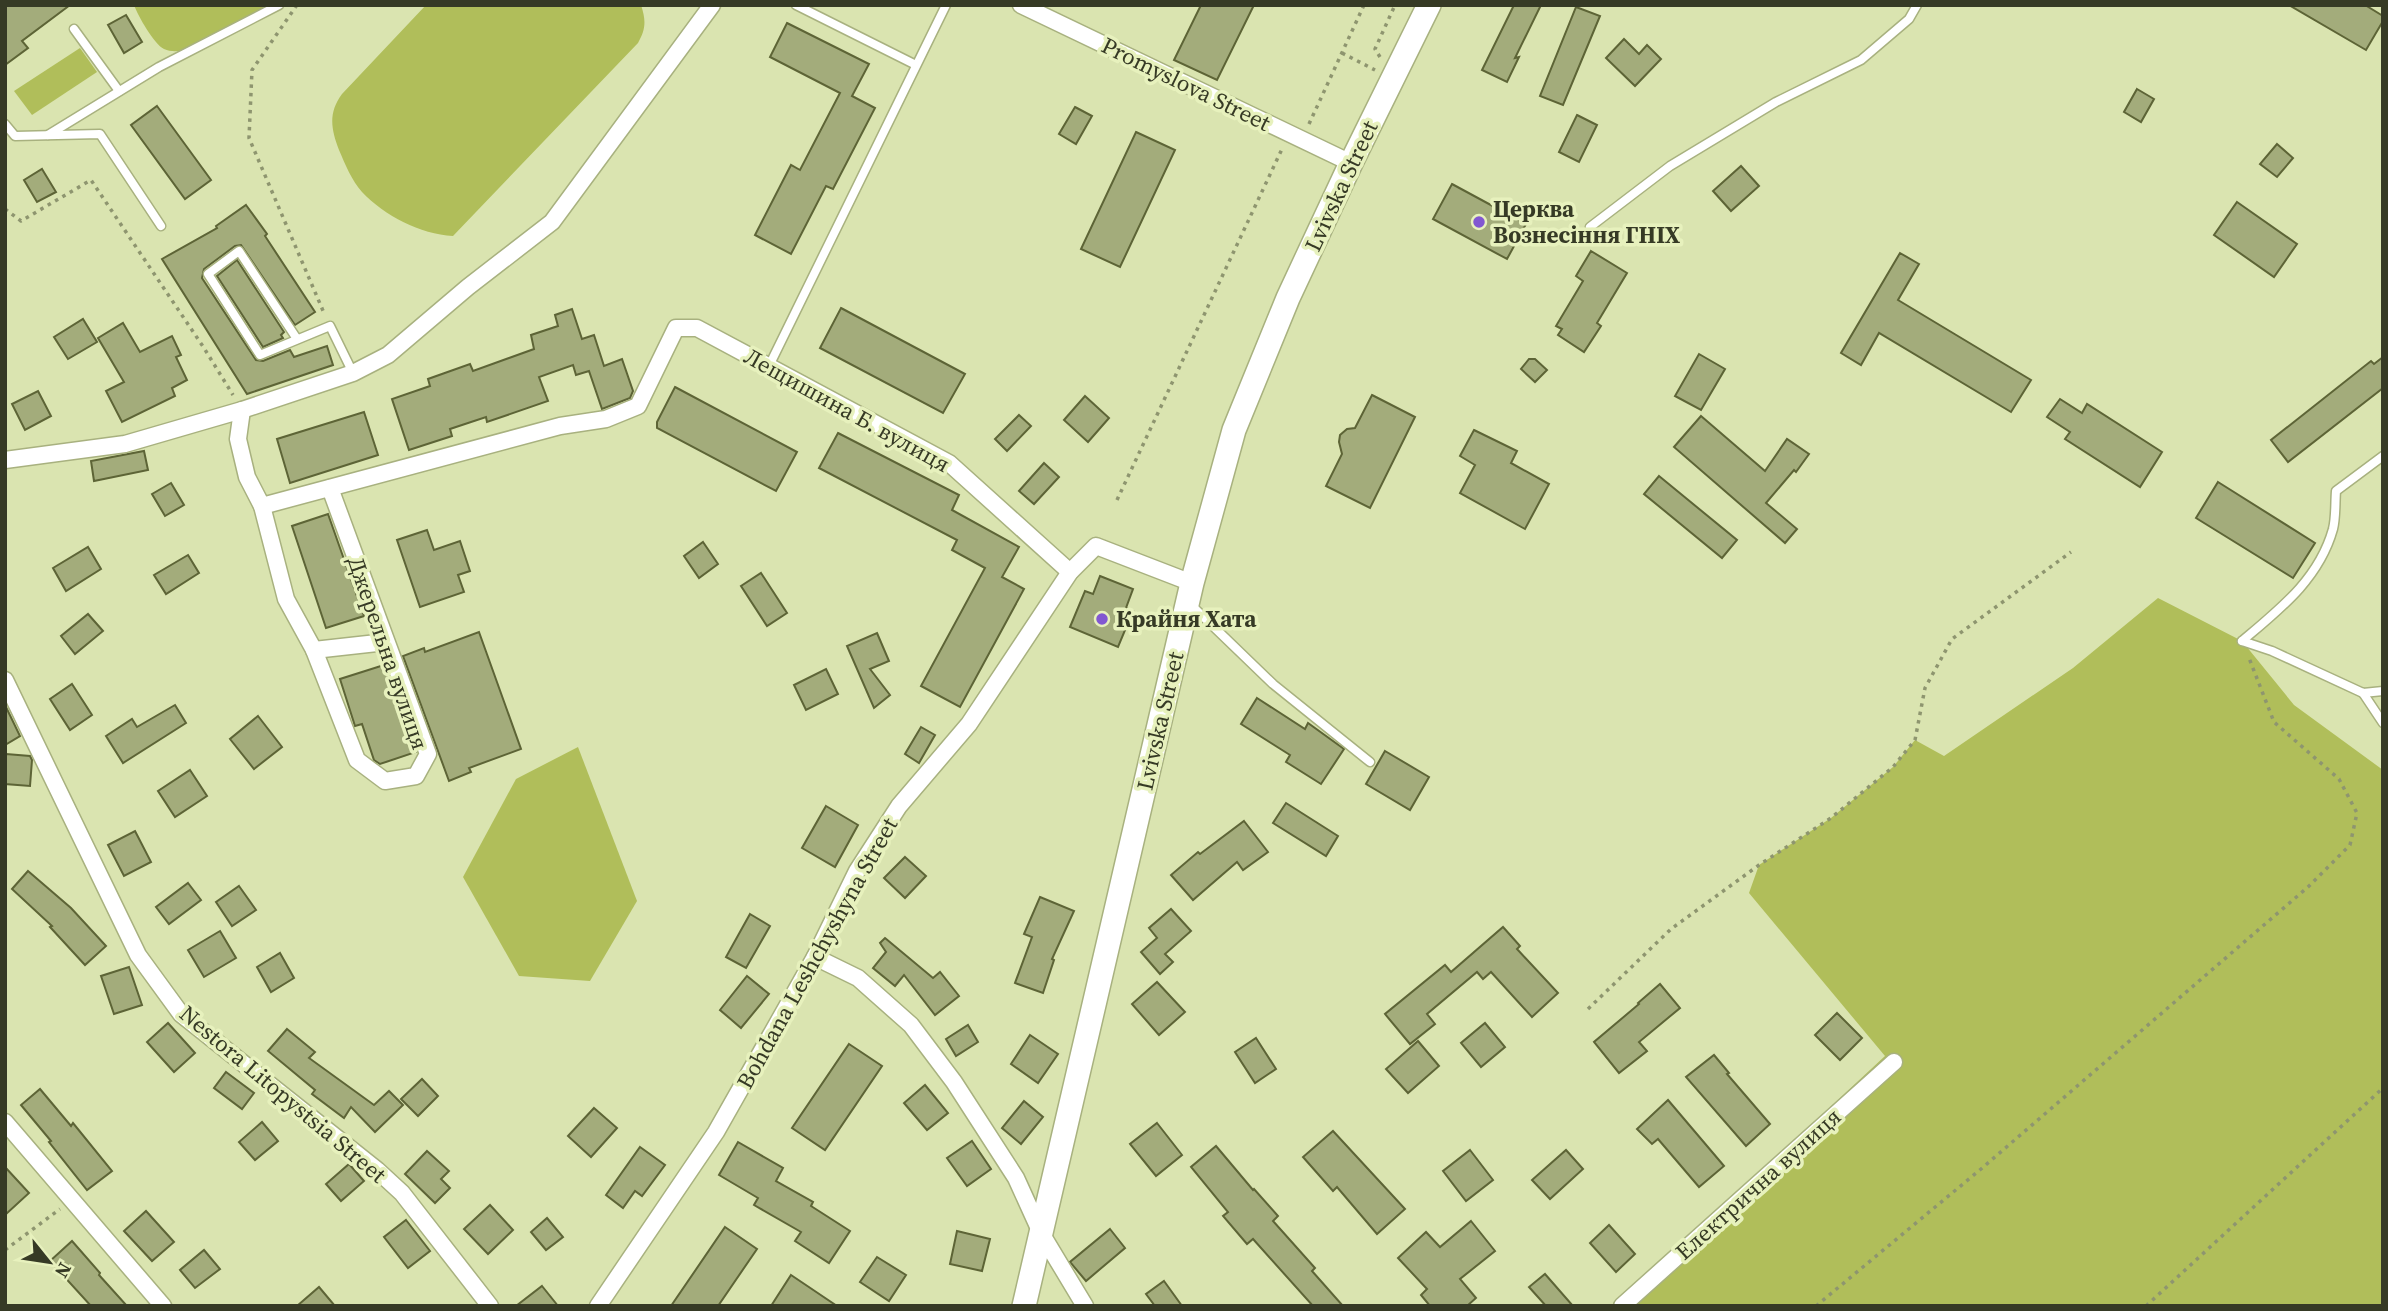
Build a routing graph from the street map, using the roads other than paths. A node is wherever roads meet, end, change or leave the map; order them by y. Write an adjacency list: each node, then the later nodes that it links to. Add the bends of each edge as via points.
1 (279, 5): 10 (lane)
2 (712, 5): 18 (street, via 552,222 388,355)
3 (796, 5): 9 (lane)
4 (946, 5): 9 (lane)
5 (1021, 5): 13 (street, Promyslova Street)
6 (1429, 5): 13 (main road, Lvivska Street)
7 (1917, 5): 15 (lane, via 1909,19 1860,60 1776,102 1670,166)
8 (74, 29): 10 (lane)
9 (916, 65): 17 (lane)
10 (119, 92): 12 (lane)
11 (5, 124): 12 (lane, via 15,136)
12 (48, 135): 14 (lane, via 100,134)
13 (1351, 163): 25 (main road, Lvivska Street, via 1234,430)
14 (161, 226)
15 (1590, 227)
16 (297, 339): 16 (lane, via 260,355 208,274 240,251); 18 (lane, via 330,326)
17 (769, 366): 22 (street, Лещишина Б. вулиця, via 697,328 676,328 638,405 606,419 560,426); 24 (street, Лещишина Б. вулиця, via 949,463)
18 (353, 373): 19 (street)
19 (242, 410): 21 (street, via 125,443); 23 (street, Джерельна вулиця, via 238,439 247,477)
20 (2383, 456): 30 (lane, via 2336,491 2333,527 2319,562 2301,589 2242,640)
21 (5, 460)
22 (330, 488): 23 (street); 26 (street, Джерельна вулиця)
23 (262, 506): 27 (street, Джерельна вулиця, via 286,599)
24 (1070, 572): 25 (street, via 1096,546); 33 (street, Bohdana Leshchyshyna Street, via 969,724 900,806 857,871)
25 (1189, 592): 32 (lane, via 1273,684); 36 (main road, Lvivska Street)
26 (386, 642): 27 (street); 27 (street, Джерельна вулиця, via 428,754 415,776 385,781 357,760)
27 (314, 650)
28 (5, 680): 38 (street, Nestora Litopystsia Street, via 138,955 181,1014 402,1193)
29 (2383, 691): 30 (lane)
30 (2363, 692): 31 (lane)
31 (2383, 723)
32 (1370, 762)
33 (815, 957): 36 (street, via 858,978 911,1025 1016,1178); 39 (street, Bohdana Leshchyshyna Street, via 716,1132)
34 (1894, 1062): 42 (street, Електрична вулиця)
35 (5, 1122): 37 (street)
36 (1041, 1234): 40 (main road, Lvivska Street); 41 (street)
37 (163, 1306)
38 (490, 1306)
39 (598, 1306)
40 (1024, 1306)
41 (1085, 1306)
42 (1622, 1306)

